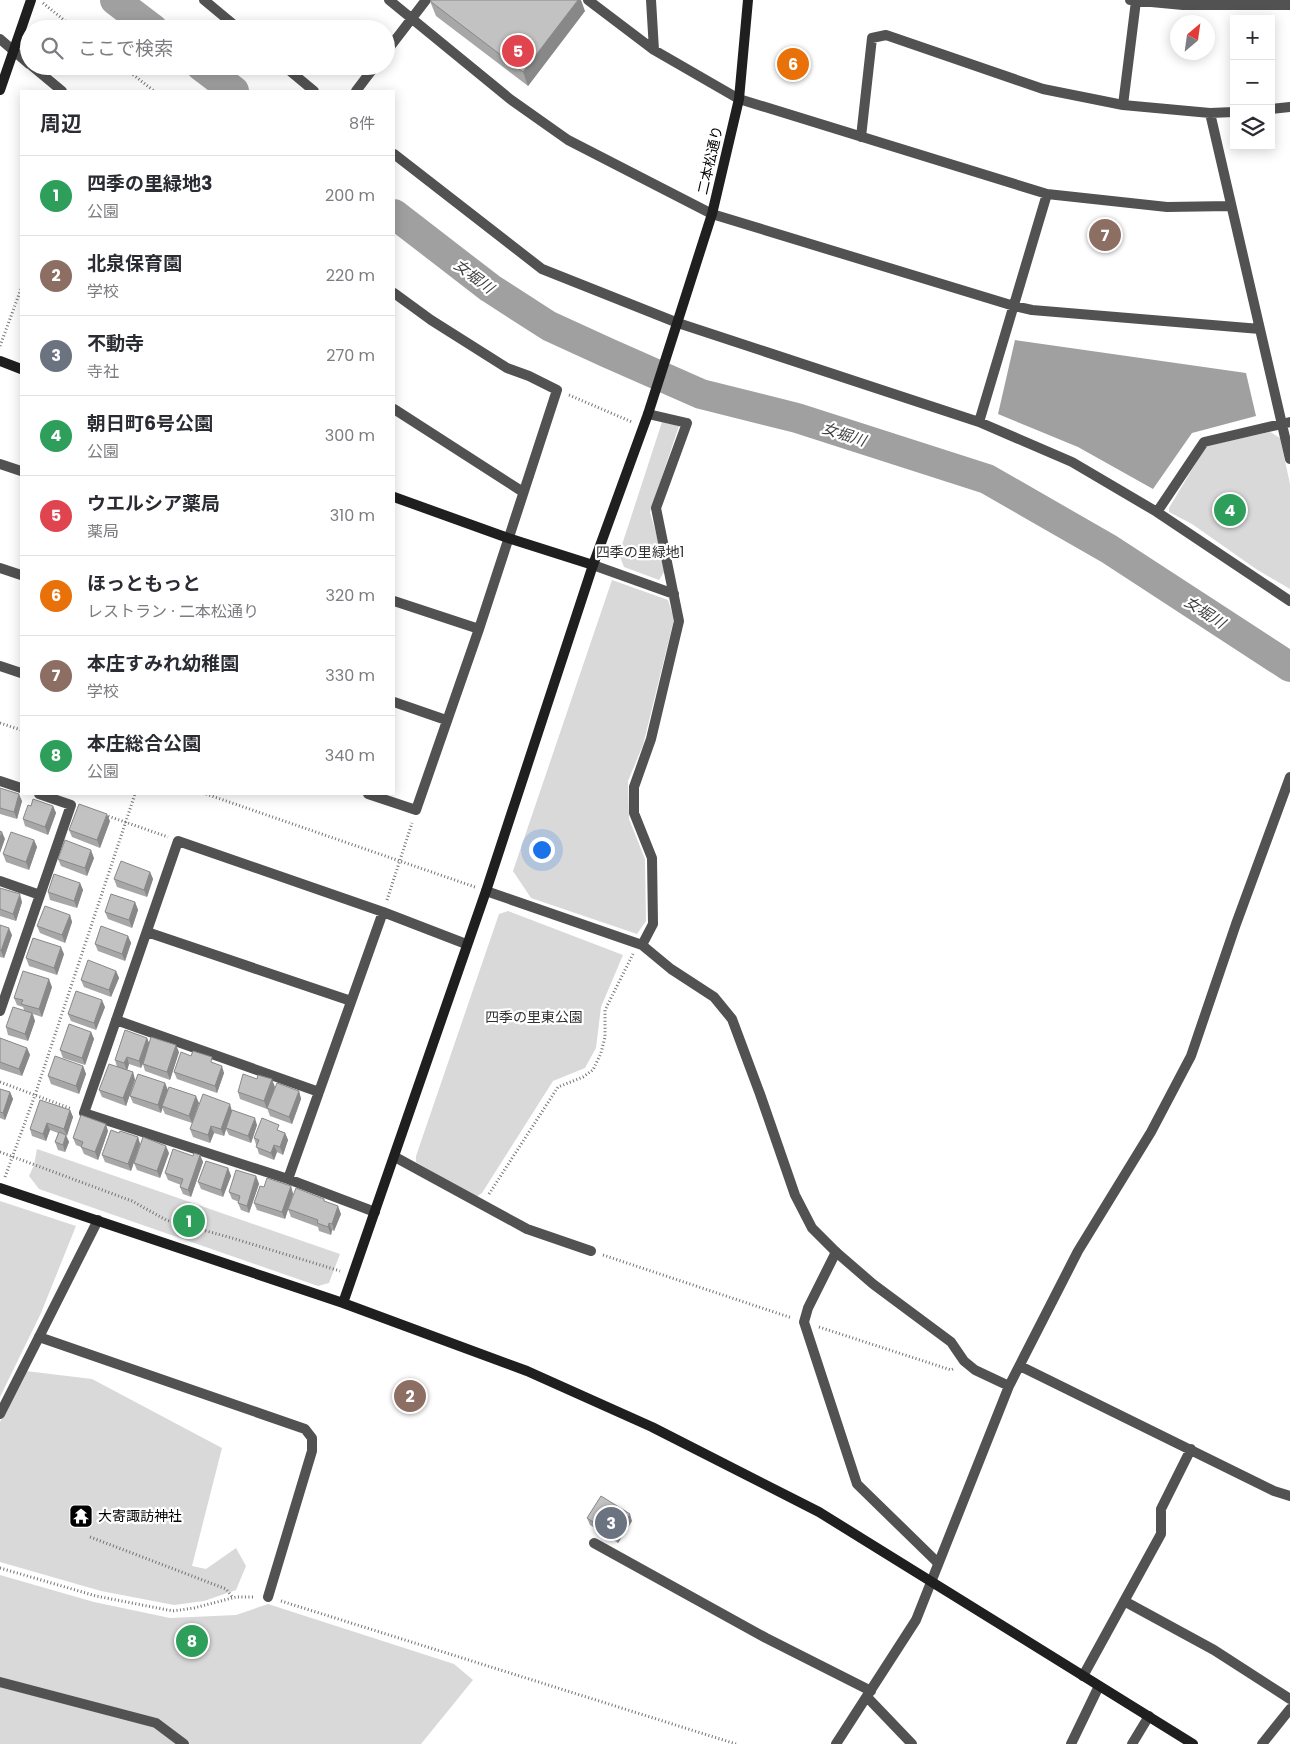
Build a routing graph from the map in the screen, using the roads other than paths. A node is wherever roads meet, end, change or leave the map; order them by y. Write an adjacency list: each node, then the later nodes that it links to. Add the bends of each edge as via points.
1 (31, 0): 11 (street)
2 (204, 0): 12 (street)
3 (390, 0): 10 (street)
4 (426, 0): 10 (street)
5 (588, 0): 16 (street)
6 (651, 0): 16 (street)
7 (748, 0): 26 (street, 二本松通り)
8 (1133, 0): 9 (street, via 1183,5); 27 (street)
9 (1290, 5)
10 (412, 18): 15 (street); 36 (street, via 510,98 568,140)
11 (24, 20)
12 (228, 20)
13 (20, 33): 17 (street)
14 (0, 40): 17 (street)
15 (395, 40)
16 (654, 50): 26 (street)
17 (14, 51): 18 (street); 22 (street)
18 (20, 56)
19 (43, 75): 23 (street)
20 (295, 75): 24 (street)
21 (368, 75): 25 (street)
22 (0, 90)
23 (61, 90)
24 (313, 90)
25 (357, 90)
26 (738, 99): 32 (street); 36 (street, 二本松通り)
27 (1123, 104): 31 (street); 32 (street, via 1043,88 886,35 872,38)
28 (1290, 106): 29 (street)
29 (1275, 108)
30 (1230, 112): 31 (street)
31 (1210, 113): 35 (street)
32 (861, 137): 34 (street)
33 (395, 155): 39 (street, via 542,269)
34 (1047, 194): 35 (street, via 1167,207); 38 (street)
35 (1232, 206): 40 (street)
36 (712, 214): 38 (street); 39 (street, 二本松通り)
37 (395, 294): 50 (street, via 507,368 557,390)
38 (1014, 306): 40 (street); 45 (street)
39 (678, 323): 44 (street, 二本松通り); 45 (street)
40 (1260, 329): 46 (street)
41 (0, 361): 42 (street)
42 (20, 369)
43 (395, 410): 50 (street)
44 (649, 411): 54 (street, 二本松通り); 57 (street, via 687,423 656,508)
45 (979, 422): 52 (street, via 1072,462)
46 (1286, 423): 47 (street); 52 (street, via 1204,442)
47 (1290, 459)
48 (0, 464): 49 (street)
49 (20, 471)
50 (523, 492): 53 (street)
51 (395, 497): 53 (street)
52 (1158, 512): 59 (street)
53 (508, 538): 54 (street); 60 (street)
54 (593, 566): 57 (street); 71 (street, 二本松通り)
55 (0, 568): 56 (street)
56 (20, 575)
57 (674, 594): 76 (street, via 678,621 651,739 634,787 634,813 652,858 653,924)
58 (395, 601): 60 (street)
59 (1290, 601)
60 (479, 629): 64 (street)
61 (0, 666): 62 (street)
62 (20, 673)
63 (395, 702): 64 (street)
64 (446, 720): 69 (street, via 416,810)
65 (1290, 778): 91 (street, via 1190,1056 1151,1132 1078,1251)
66 (0, 781): 67 (street)
67 (20, 788)
68 (41, 795): 72 (street, via 71,805)
69 (371, 795)
70 (0, 882): 72 (street)
71 (486, 891): 75 (street, 二本松通り); 76 (street)
72 (40, 895): 77 (street)
73 (383, 912): 74 (street, via 178,841); 75 (street); 78 (street)
74 (147, 932): 78 (street); 80 (street)
75 (466, 944): 82 (street, 二本松通り)
76 (642, 945): 88 (street, via 714,997 732,1018 795,1195 812,1228)
77 (5, 981): 79 (street)
78 (351, 1001): 81 (street)
79 (0, 1011)
80 (116, 1020): 81 (street); 83 (street, via 84,1113)
81 (319, 1092): 83 (street)
82 (395, 1157): 85 (street, 二本松通り); 87 (street, via 527,1230)
83 (288, 1179): 85 (street)
84 (0, 1189): 86 (street)
85 (375, 1212): 89 (street, 二本松通り)
86 (98, 1220): 89 (street); 90 (street)
87 (591, 1251)
88 (836, 1252): 92 (street, via 951,1342 975,1370); 97 (street, via 804,1322 856,1484)
89 (343, 1303): 98 (street, via 526,1371 652,1426 819,1512)
90 (39, 1337): 93 (street); 99 (street, via 305,1429 312,1438 312,1451)
91 (1020, 1366): 92 (street); 94 (street)
92 (1009, 1386): 97 (street)
93 (0, 1414)
94 (1191, 1449): 95 (street); 100 (street, via 1161,1509 1161,1534)
95 (1290, 1496)
96 (594, 1543): 104 (street)
97 (938, 1563): 98 (street)
98 (930, 1581): 101 (street); 104 (street, via 916,1620)
99 (268, 1597)
100 (1124, 1601): 101 (street); 105 (street, via 1214,1650)
101 (1083, 1676): 103 (street)
102 (0, 1682): 108 (street, via 156,1723)
103 (1099, 1686): 107 (street); 111 (street)
104 (869, 1694): 109 (street); 110 (street)
105 (1290, 1699)
106 (1290, 1709): 114 (street)
107 (1149, 1716): 112 (street); 113 (street)
108 (184, 1744)
109 (836, 1744)
110 (912, 1744)
111 (1071, 1744)
112 (1132, 1744)
113 (1193, 1744)
114 (1262, 1744)

